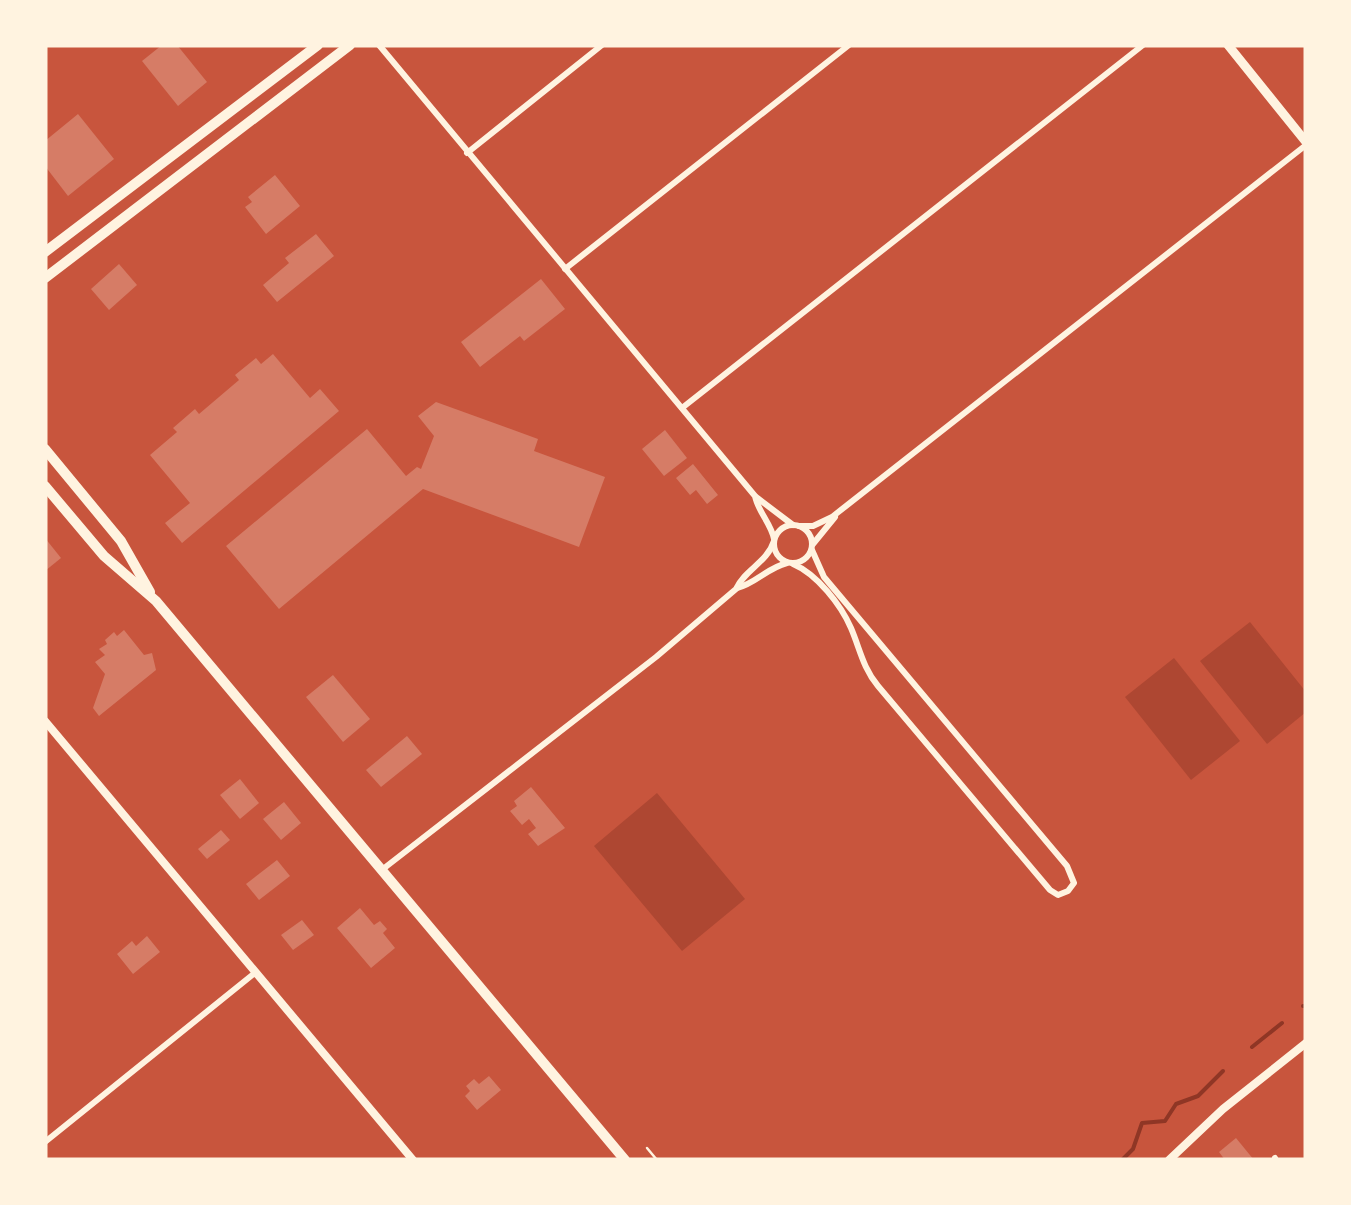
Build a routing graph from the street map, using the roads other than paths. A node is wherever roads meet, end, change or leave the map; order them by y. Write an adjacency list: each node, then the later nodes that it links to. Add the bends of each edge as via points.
1 (318, 45): 10 (main road)
2 (350, 45): 12 (main road)
3 (379, 45): 9 (street)
4 (602, 45): 9 (street)
5 (849, 45): 11 (street)
6 (1144, 45): 13 (street)
7 (1228, 45): 8 (main road)
8 (1306, 144): 17 (street)
9 (467, 153): 11 (street)
10 (45, 252)
11 (565, 269): 13 (street)
12 (45, 278)
13 (682, 408): 16 (street)
14 (45, 449): 23 (main road, via 121,541)
15 (45, 486): 23 (main road, via 104,556)
16 (754, 496): 18 (street); 19 (street)
17 (842, 509): 18 (street, via 813,526); 20 (street)
18 (796, 525): 19 (street); 20 (street, via 809,533)
19 (774, 540): 21 (street, via 776,554); 22 (street, via 768,556)
20 (812, 547): 21 (street, via 805,560); 21 (street, via 824,577 1067,866 1074,884 1068,892 1050,890 878,686 846,618 814,578)
21 (790, 564): 22 (street)
22 (736, 589): 25 (street)
23 (156, 601): 25 (main road)
24 (45, 721): 26 (street)
25 (382, 869): 30 (main road)
26 (256, 972): 28 (street); 29 (street)
27 (1306, 1042): 31 (street)
28 (45, 1142)
29 (413, 1160)
30 (625, 1160)
31 (1169, 1160)

